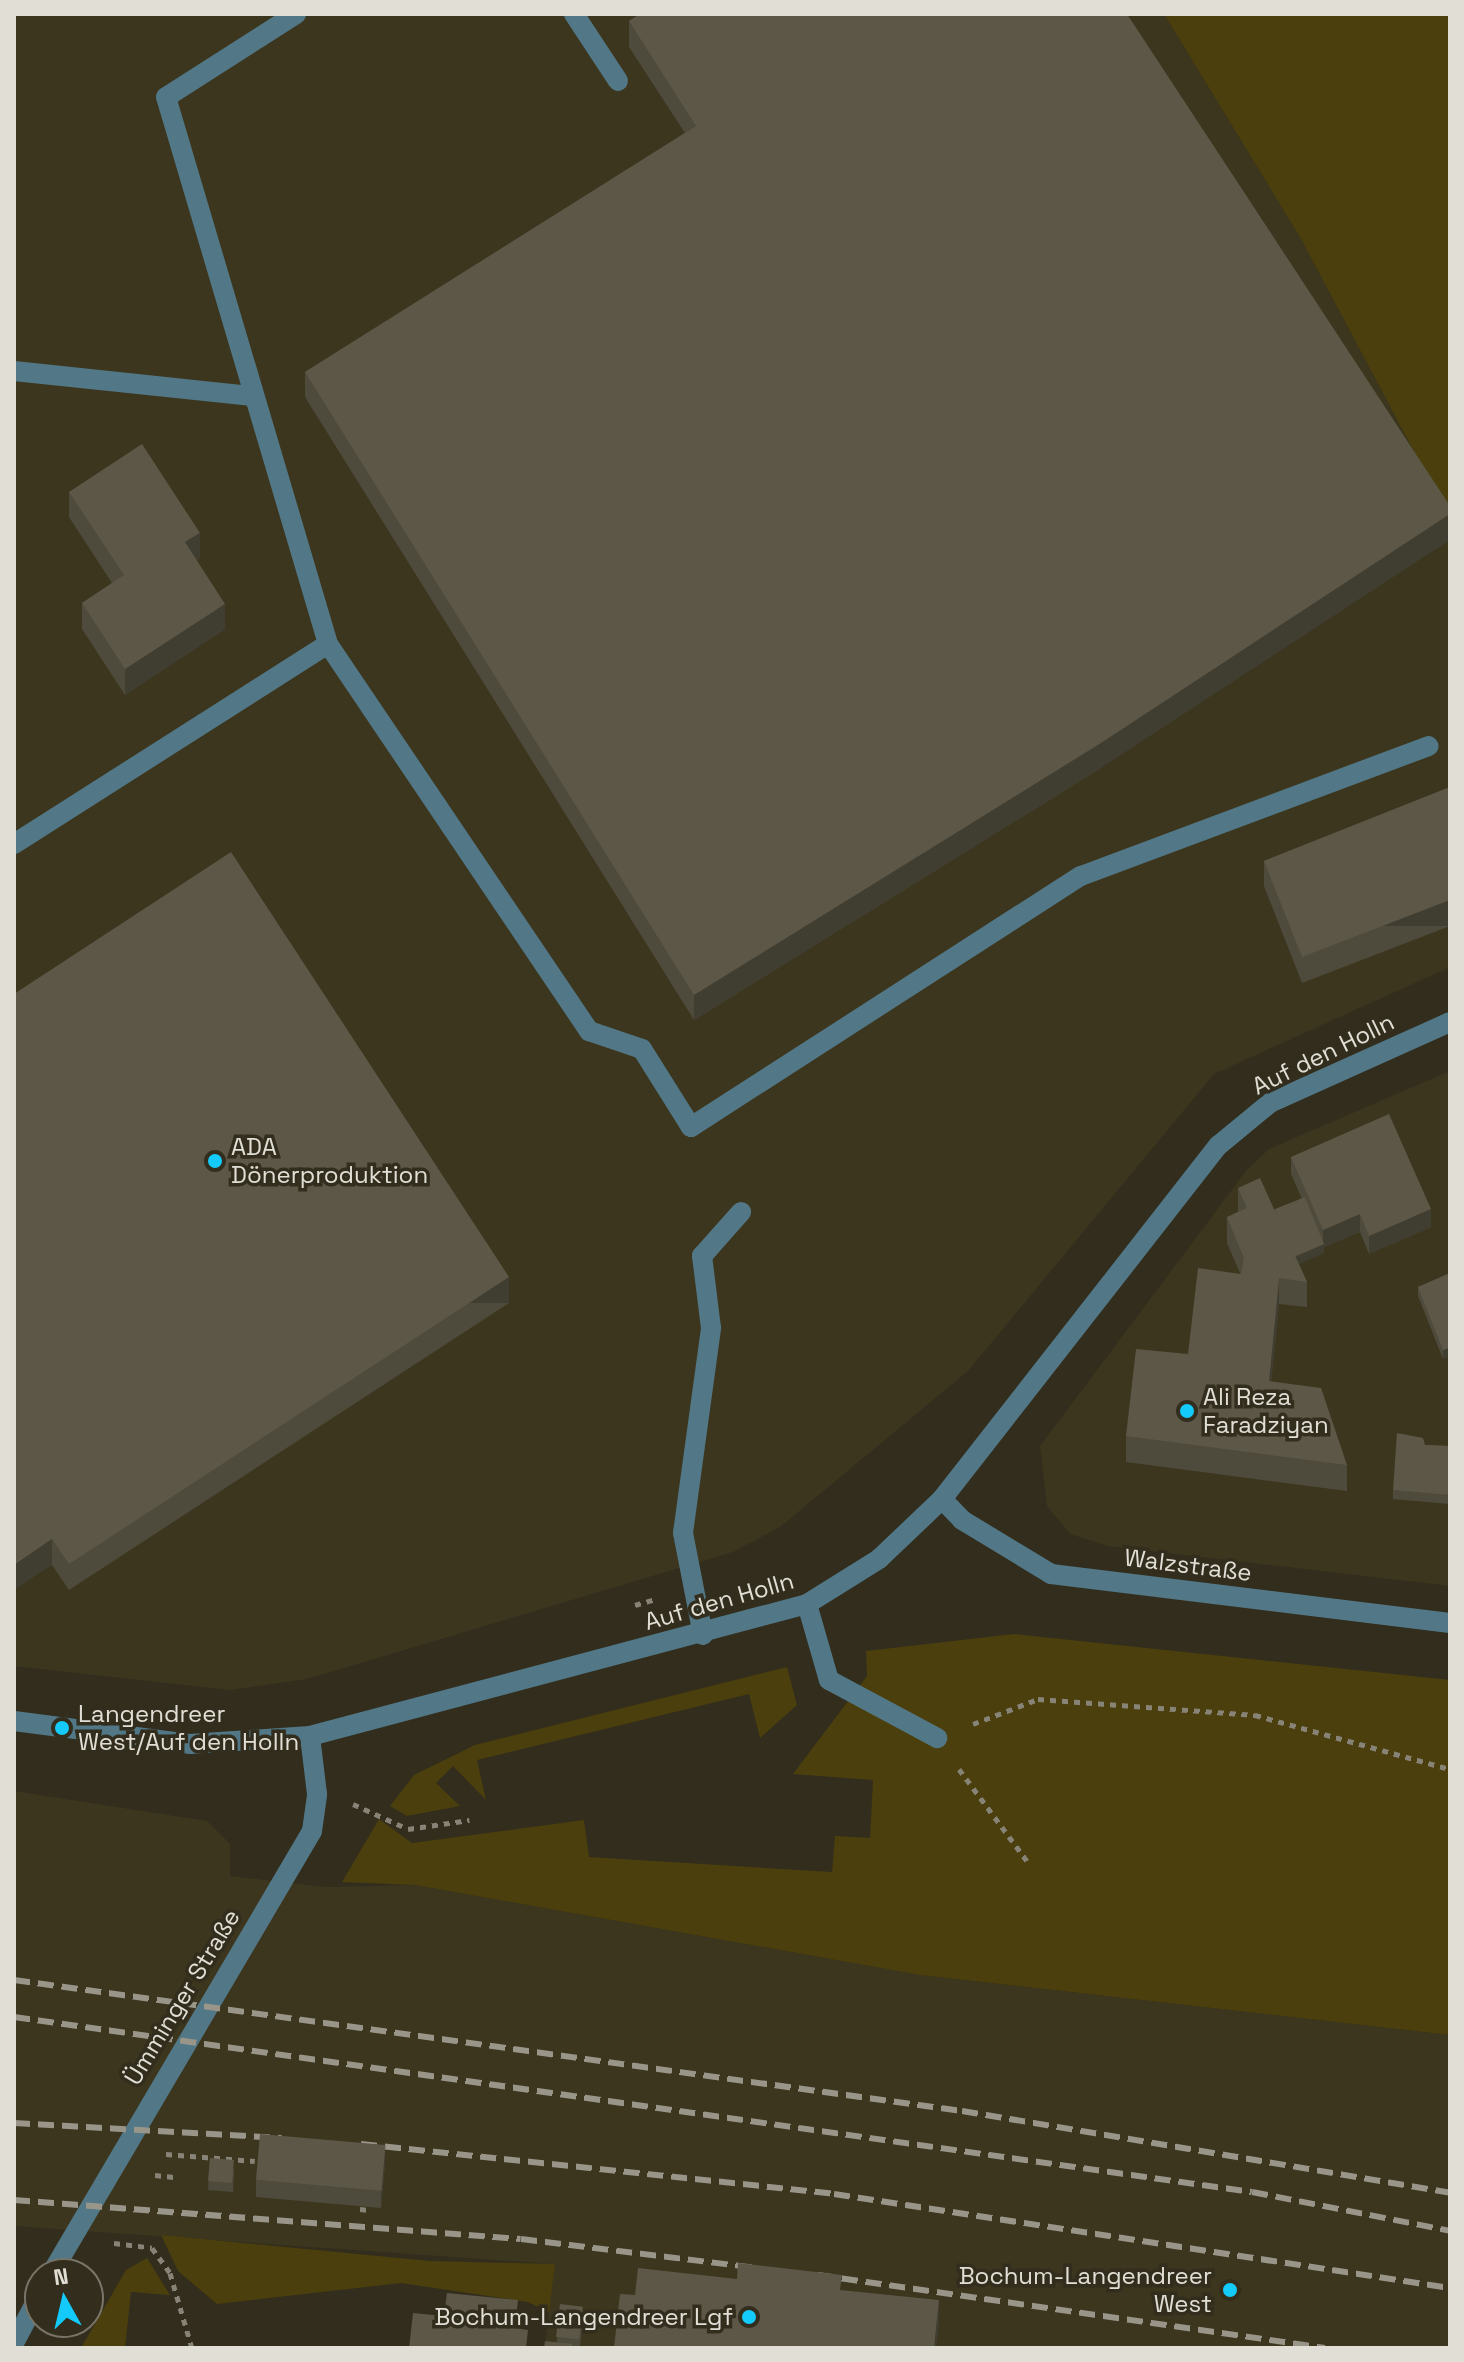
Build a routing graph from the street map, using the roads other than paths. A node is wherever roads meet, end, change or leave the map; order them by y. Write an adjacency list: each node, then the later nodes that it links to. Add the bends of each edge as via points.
1 (296, 14): 5 (street, via 166,97)
2 (574, 14): 3 (street)
3 (618, 81)
4 (14, 371): 5 (street)
5 (253, 396): 6 (street)
6 (328, 644): 7 (street, via 589,1031 642,1049 691,1127 1081,876); 8 (street)
7 (1428, 746)
8 (14, 844)
9 (1450, 1022): 11 (street, Auf den Holln, via 1270,1103 1219,1145)
10 (741, 1212): 14 (street, via 702,1256 711,1328 683,1533)
11 (942, 1499): 12 (street, Auf den Holln, via 879,1559); 13 (street, Walzstraße, via 962,1520 1051,1574)
12 (807, 1604): 14 (street, Auf den Holln); 17 (street, via 829,1680)
13 (1450, 1623)
14 (703, 1635): 16 (street, Auf den Holln)
15 (14, 1721): 16 (street, Auf den Holln, via 190,1744)
16 (310, 1736): 18 (street, Ümminger Straße, via 317,1794 312,1831)
17 (937, 1738)
18 (60, 2258)
19 (24, 2324): 20 (street)
20 (14, 2343)

